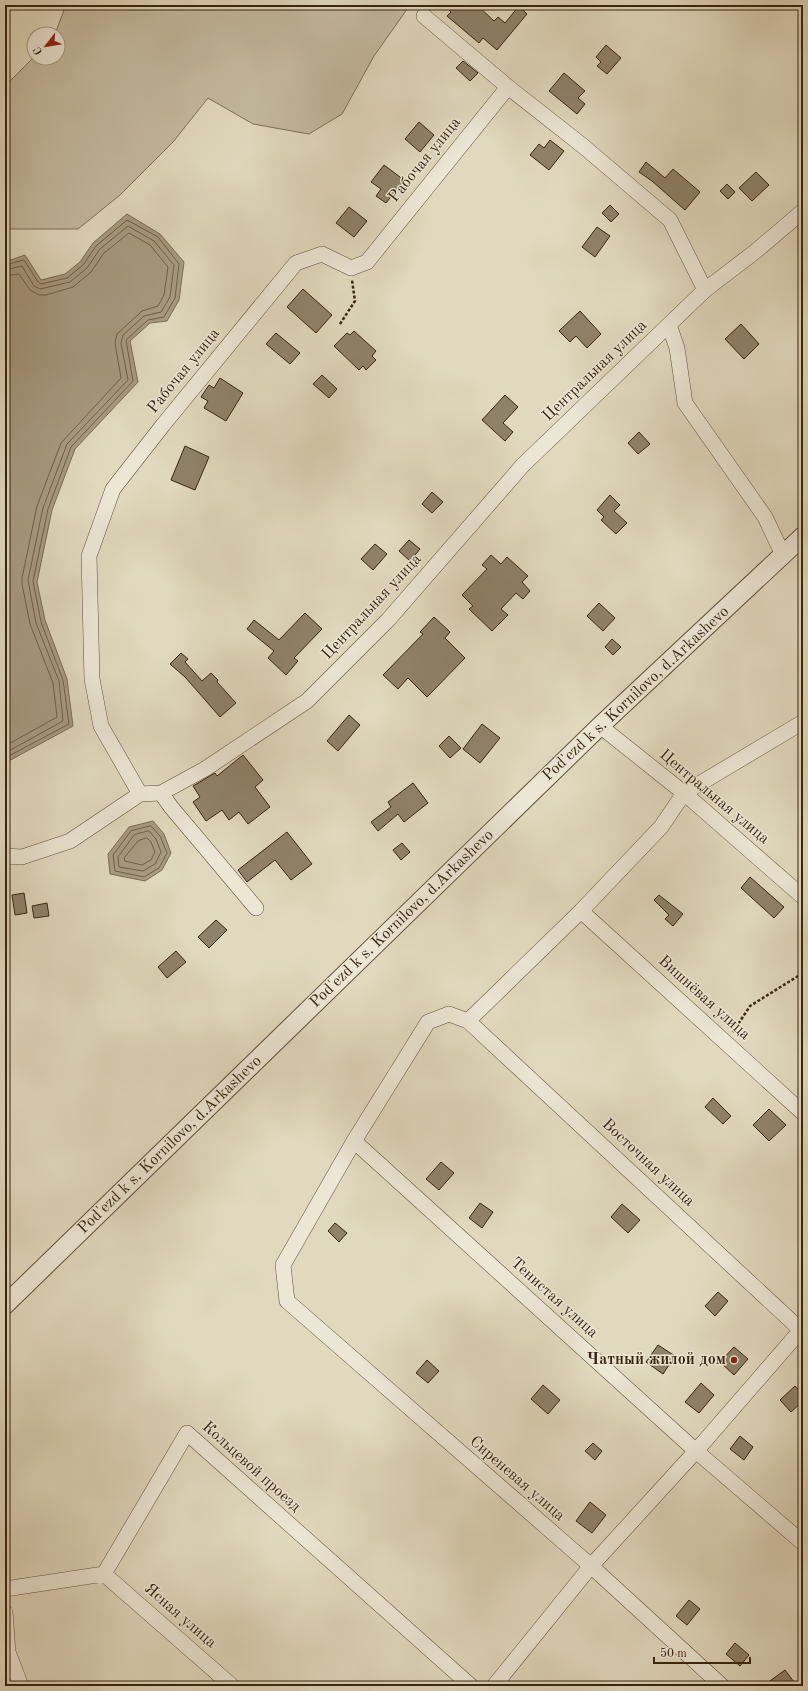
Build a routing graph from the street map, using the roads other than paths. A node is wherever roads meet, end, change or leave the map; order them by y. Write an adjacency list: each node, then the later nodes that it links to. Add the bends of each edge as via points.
1 (424, 16): 2 (street)
2 (508, 87): 4 (street, via 670,220); 12 (street, Рабочая улица, via 367,262 351,268 322,254 296,263 113,489 89,556 92,679 101,726)
3 (803, 211): 4 (street, Центральная улица)
4 (705, 290): 5 (street, Центральная улица)
5 (669, 325): 7 (street, via 677,348 685,403 765,517); 10 (street, Центральная улица, via 523,465 388,620 307,701)
6 (803, 536): 7 (street, Pod'ezd k s. Kornilovo, d.Arkashevo)
7 (783, 556): 9 (street, Pod'ezd k s. Kornilovo, d.Arkashevo)
8 (803, 722): 11 (street)
9 (600, 726): 11 (street, Центральная улица); 20 (street, Pod'ezd k s. Kornilovo, d.Arkashevo)
10 (162, 793): 12 (street, Центральная улица); 15 (street)
11 (684, 793): 14 (street, Центральная улица); 16 (street, via 661,827)
12 (140, 794): 13 (street, via 70,841 22,857)
13 (5, 856)
14 (803, 897)
15 (256, 908)
16 (581, 911): 17 (street); 18 (street, Вишнёвая улица)
17 (468, 1021): 19 (street, via 450,1014 428,1022); 21 (street, Восточная улица)
18 (803, 1112)
19 (354, 1141): 22 (street, Тенистая улица); 24 (street, Сиреневая улица, via 283,1266 287,1301)
20 (5, 1305)
21 (802, 1331): 22 (street)
22 (696, 1451): 23 (street, Тенистая улица); 24 (street)
23 (803, 1543)
24 (591, 1566): 31 (street); 32 (street, Сиреневая улица)
25 (104, 1574): 26 (street); 29 (street, Ясная улица); 30 (street, Кольцевой проезд, via 186,1433)
26 (5, 1589)
27 (5, 1612): 28 (street, via 8,1652)
28 (21, 1686)
29 (232, 1686)
30 (471, 1686)
31 (494, 1686)
32 (722, 1686)

